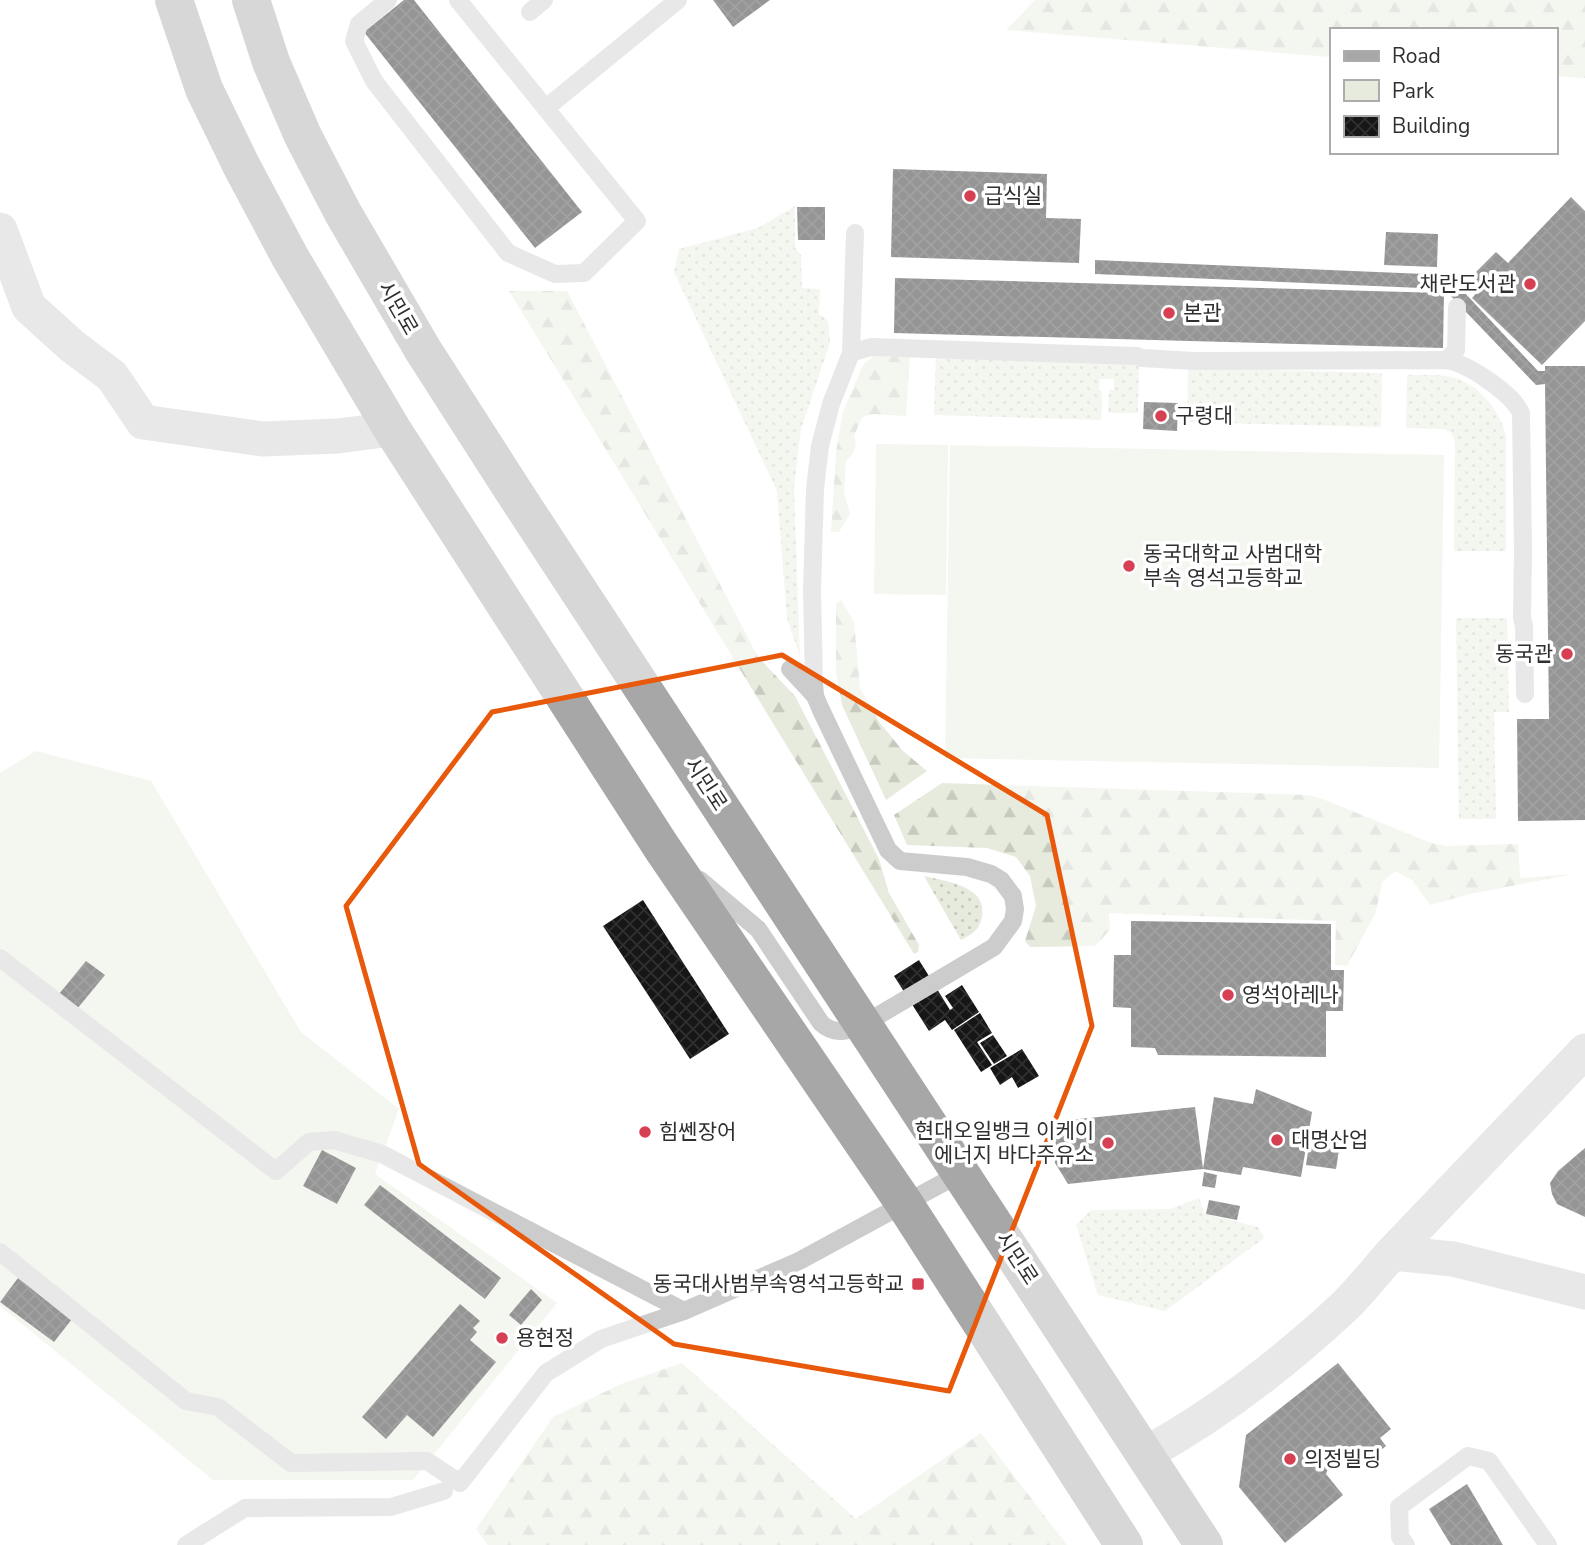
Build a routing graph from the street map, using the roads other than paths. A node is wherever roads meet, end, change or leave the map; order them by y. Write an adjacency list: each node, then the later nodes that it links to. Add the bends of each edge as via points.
1 (174, 0): 12 (main road, via 204,89 242,167)
2 (251, 0): 18 (main road, 시민로, via 303,136 423,350)
3 (388, 0): 6 (lane, via 359,23 354,41 374,81 508,253 555,274 584,273 638,220)
4 (458, 0): 6 (lane)
5 (678, 0): 6 (lane)
6 (546, 108)
7 (0, 230): 12 (street, via 29,307 112,376 143,422 263,439)
8 (855, 233): 10 (lane)
9 (1457, 307): 11 (lane, via 1456,350)
10 (851, 354): 11 (lane, via 871,347 1194,361); 15 (lane, via 831,404 815,489)
11 (1447, 360): 14 (lane, via 1465,365 1513,401 1521,414)
12 (392, 429): 16 (main road)
13 (790, 669): 15 (lane)
14 (1525, 694)
15 (815, 696): 18 (lane, via 893,856 900,861 967,867 991,874 1007,887 1015,909 1008,931 994,947)
16 (663, 848): 18 (lane, via 758,929 828,1030 846,1031); 21 (main road)
17 (0, 958): 25 (lane, via 276,1171 309,1142 334,1140 382,1154)
18 (863, 1024): 20 (main road, 시민로)
19 (1585, 1051): 23 (street)
20 (961, 1173): 21 (lane); 26 (main road, 시민로)
21 (904, 1203): 25 (lane, via 799,1261); 29 (main road)
22 (0, 1252): 25 (lane, via 186,1401 218,1407 291,1463 427,1461 460,1483 546,1373 601,1339)
23 (1392, 1253): 24 (street, via 1452,1259); 26 (street, via 1347,1303 1297,1347 1194,1427)
24 (1585, 1292)
25 (684, 1311)
26 (1145, 1454): 30 (main road, 시민로)
27 (444, 1491): 28 (lane, via 391,1507 245,1508)
28 (186, 1545)
29 (1124, 1545)
30 (1203, 1545)
31 (1406, 1545): 32 (lane, via 1400,1536 1399,1507 1468,1456 1489,1461)
32 (1548, 1545)

